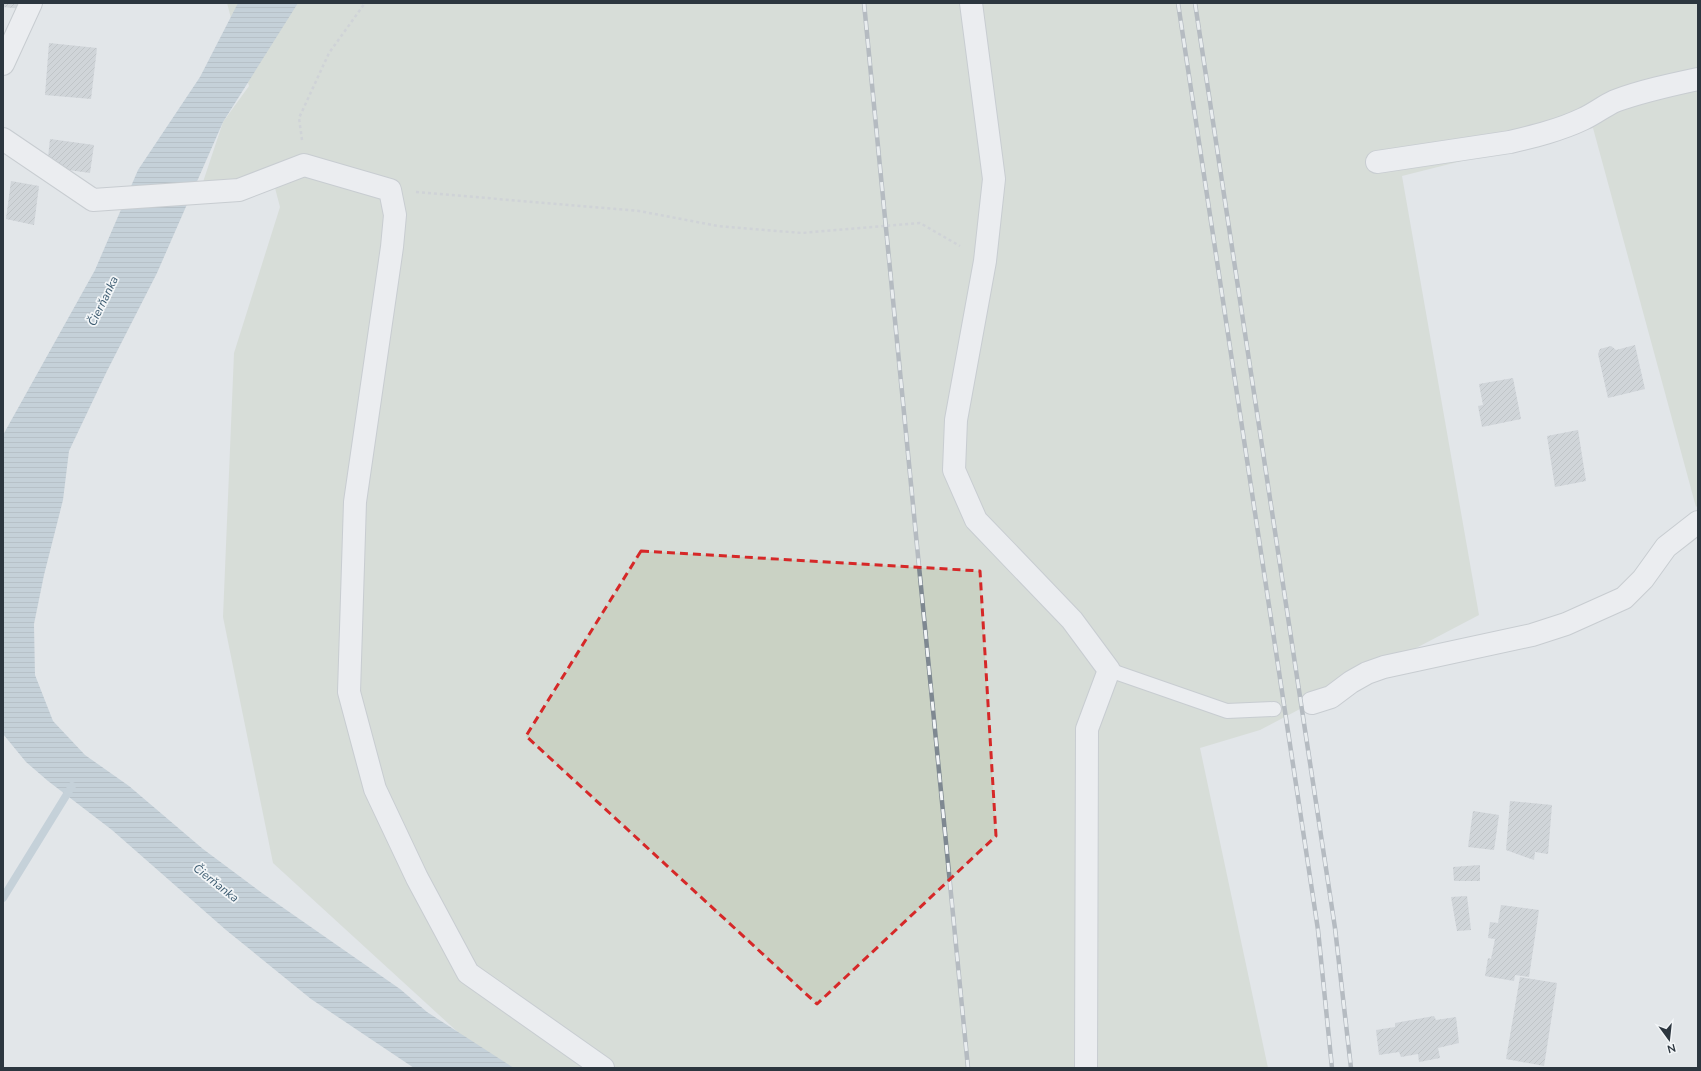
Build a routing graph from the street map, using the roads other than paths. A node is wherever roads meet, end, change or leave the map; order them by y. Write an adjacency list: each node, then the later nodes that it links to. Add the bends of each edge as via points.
1 (31, 3): 3 (street)
2 (971, 3): 8 (street, via 994,179 985,261 956,420 954,470 976,520 1072,620)
3 (3, 64)
4 (1698, 79): 6 (street, via 1633,95 1613,102 1570,125 1530,137)
5 (3, 139): 11 (street, via 93,200 239,190 304,165 390,190 395,215 392,247 354,502 349,692 375,789 416,878 468,973)
6 (1377, 162)
7 (1698, 522): 9 (street, via 1666,548 1624,598 1566,624 1532,635 1384,667 1351,682 1331,697)
8 (1109, 670): 10 (lane, via 1227,711); 12 (street, via 1087,729)
9 (1312, 703)
10 (1274, 709)
11 (603, 1068)
12 (1086, 1068)

